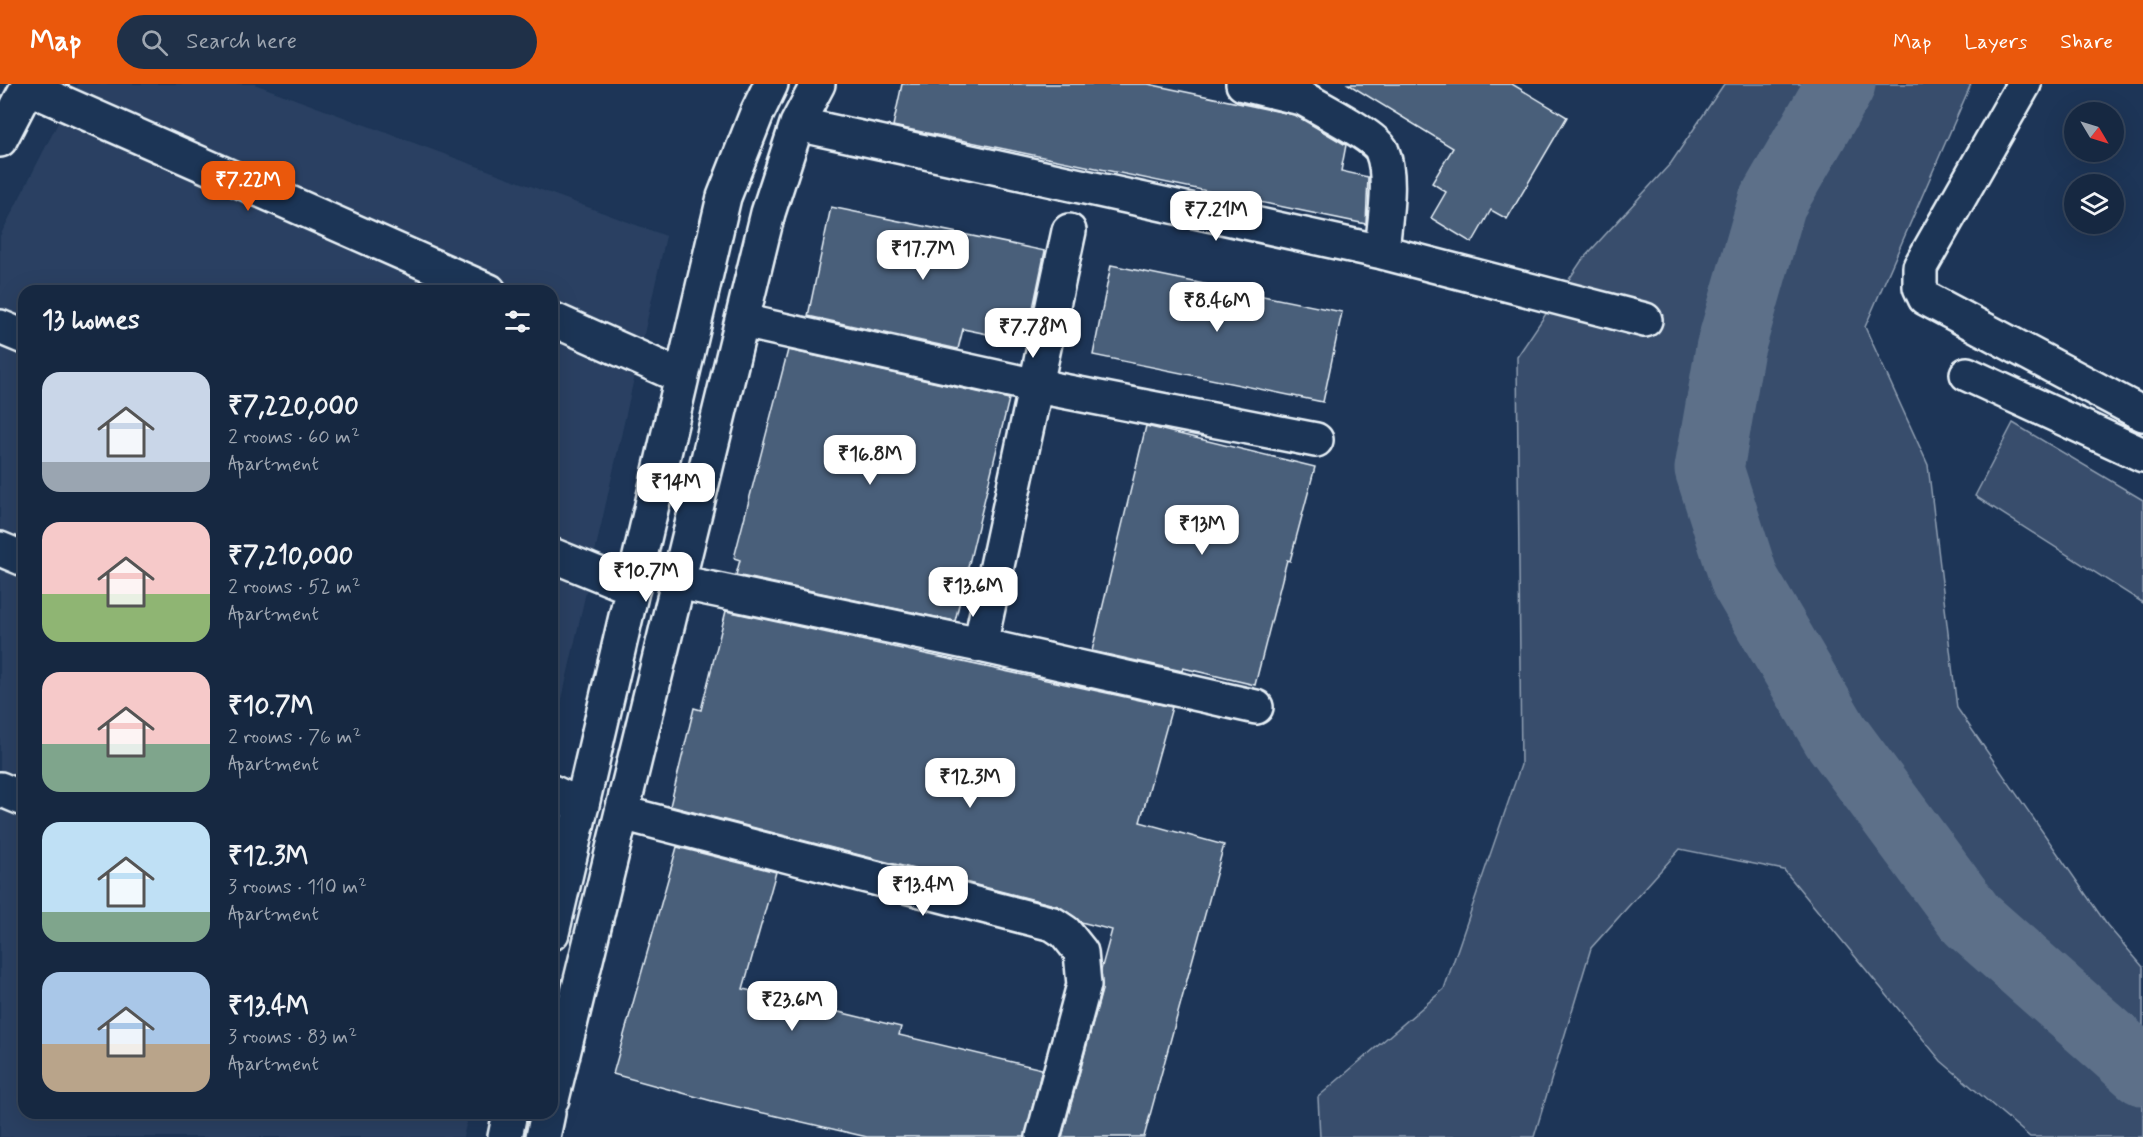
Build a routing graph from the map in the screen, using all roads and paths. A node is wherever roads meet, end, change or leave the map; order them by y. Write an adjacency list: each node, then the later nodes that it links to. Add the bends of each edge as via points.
1 (771, 84): 9 (street)
2 (818, 84): 7 (street)
3 (1243, 84): 6 (street)
4 (2024, 84): 22 (street, via 1920,267 1920,287 1924,298)
5 (28, 85): 8 (street); 13 (street)
6 (1288, 91): 12 (street, via 1381,148 1387,171)
7 (796, 124): 10 (street); 12 (street)
8 (0, 140)
9 (744, 144): 10 (street); 20 (street, via 724,197)
10 (784, 162): 15 (street)
11 (1069, 231): 21 (street)
12 (1382, 252): 14 (street)
13 (476, 285)
14 (1645, 320)
15 (742, 321): 21 (street); 28 (street)
16 (558, 322): 20 (street)
17 (0, 327): 18 (street)
18 (18, 334)
19 (1967, 374): 24 (street)
20 (682, 377): 29 (street)
21 (1037, 386): 23 (street); 30 (street)
22 (2143, 414)
23 (1316, 440)
24 (2143, 455)
25 (0, 549): 26 (street)
26 (18, 556)
27 (558, 557): 29 (street)
28 (678, 582): 30 (street); 36 (street)
29 (633, 588): 35 (street)
30 (980, 645): 31 (street)
31 (1256, 707)
32 (0, 789): 34 (street)
33 (558, 795): 35 (street)
34 (18, 796)
35 (582, 806): 37 (street)
36 (622, 813): 38 (street); 43 (street, via 1053,924 1065,932 1081,952 1084,985)
37 (558, 908)
38 (558, 1074)
39 (509, 1119): 41 (street)
40 (547, 1119): 42 (street)
41 (505, 1137)
42 (543, 1137)
43 (1043, 1137)

